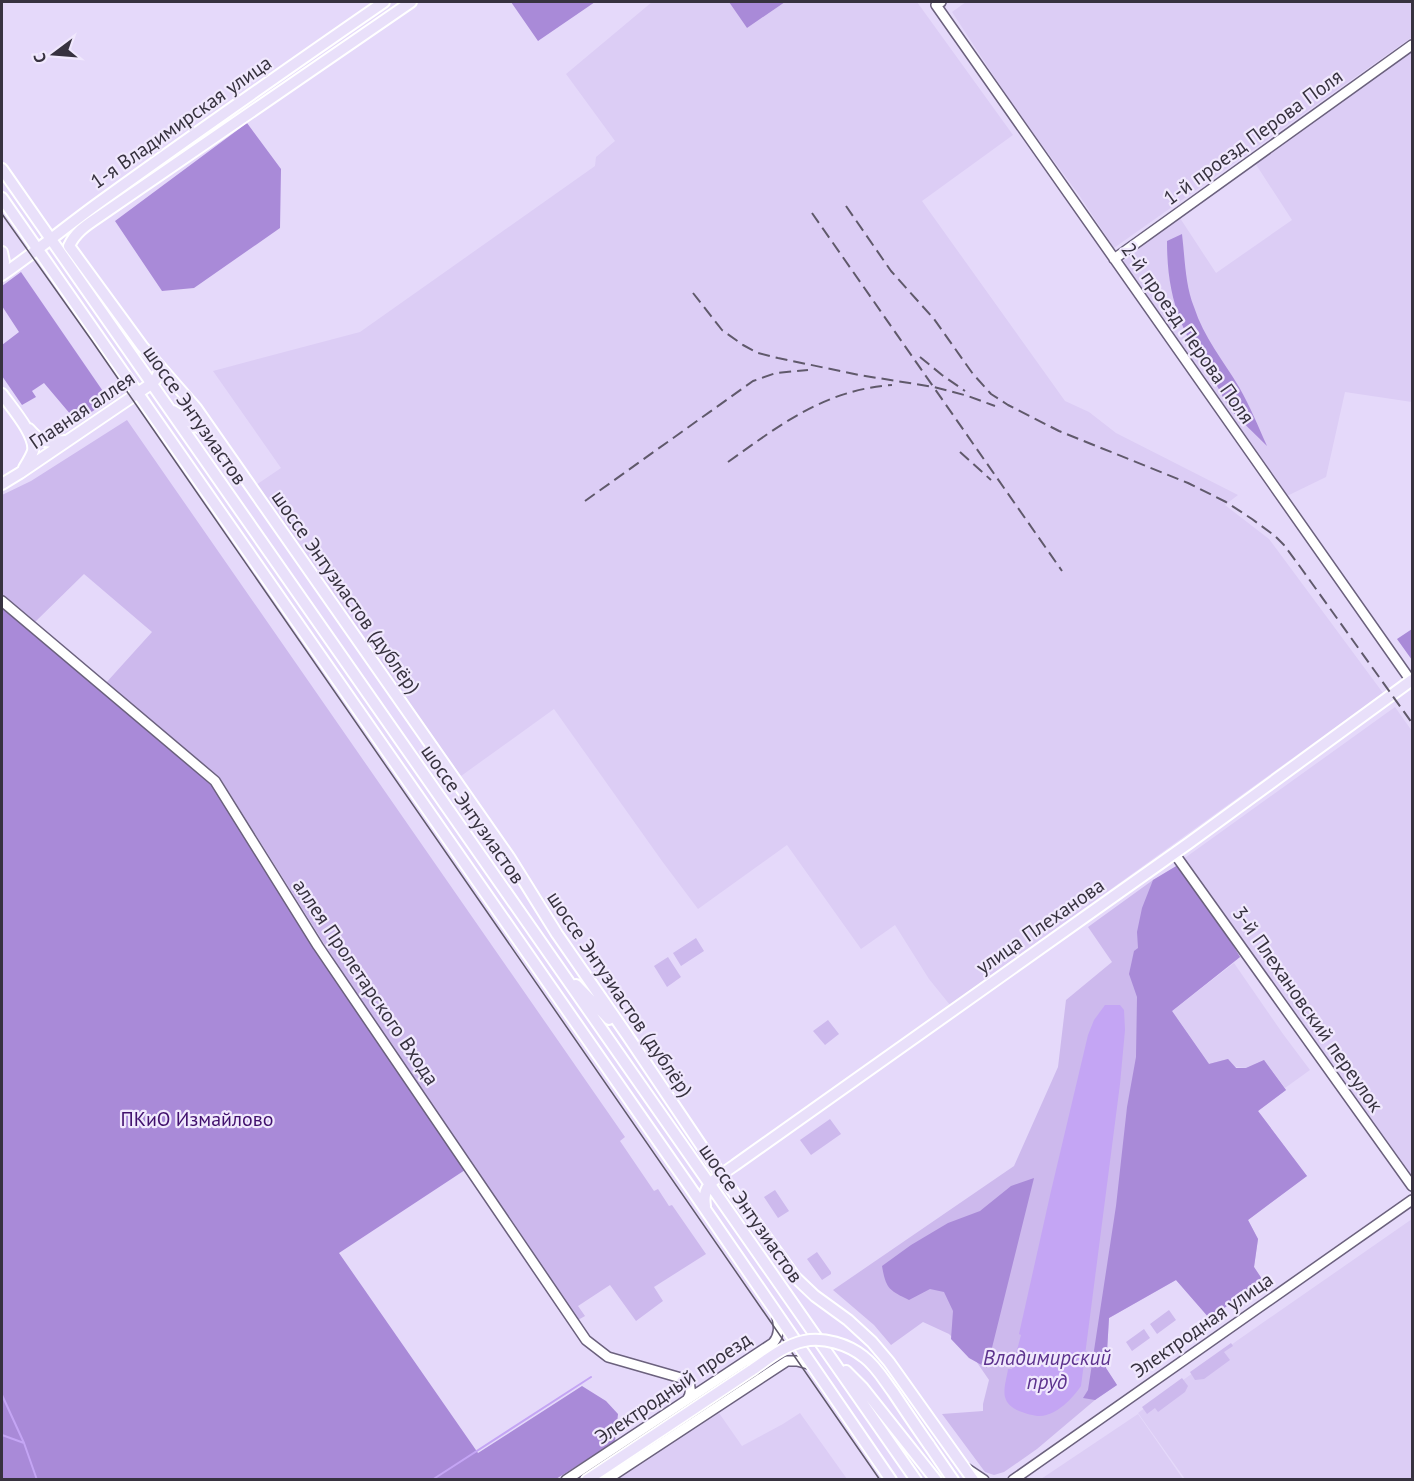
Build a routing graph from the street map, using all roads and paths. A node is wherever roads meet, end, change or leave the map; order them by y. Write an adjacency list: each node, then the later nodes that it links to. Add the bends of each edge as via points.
1 (384, 2): 7 (main road, 1-я Владимирская улица)
2 (411, 2): 8 (main road, 1-я Владимирская улица, via 80,230)
3 (938, 3): 11 (street, 2-й проезд Перова Поля)
4 (1413, 45): 11 (street, 1-й проезд Перова Поля)
5 (2, 169): 7 (main road, шоссе Энтузиастов)
6 (2, 198): 9 (main road, шоссе Энтузиастов)
7 (50, 240): 9 (main road, 1-я Владимирская улица); 14 (main road, шоссе Энтузиастов)
8 (69, 246): 13 (main road, шоссе Энтузиастов (дублёр))
9 (38, 250): 12 (main road, 1-я Владимирская улица); 15 (main road, шоссе Энтузиастов)
10 (2, 252): 12 (main road)
11 (1114, 259): 24 (street, 2-й проезд Перова Поля)
12 (2, 273)
13 (160, 369): 14 (main road); 20 (main road, шоссе Энтузиастов (дублёр), via 196,408)
14 (151, 384): 15 (main road, Главная аллея); 17 (main road, шоссе Энтузиастов)
15 (138, 393): 19 (main road, Главная аллея); 35 (main road, шоссе Энтузиастов)
16 (2, 394): 18 (main road)
17 (167, 407): 20 (main road); 26 (main road, шоссе Энтузиастов)
18 (17, 415): 19 (main road, via 45,442); 21 (main road, via 33,443 32,454)
19 (69, 440): 21 (main road, Главная аллея)
20 (224, 447): 27 (main road, шоссе Энтузиастов (дублёр), via 509,856)
21 (20, 473): 22 (main road, Главная аллея)
22 (2, 484)
23 (2, 601): 39 (street, аллея Пролетарского Входа, via 215,781 318,946 586,1340 608,1357 688,1380 691,1391)
24 (1412, 680): 25 (main road, улица Плеханова)
25 (1173, 853): 29 (main road, улица Плеханова); 32 (street, 3-й Плехановский переулок)
26 (561, 972): 27 (main road); 31 (main road, шоссе Энтузиастов)
27 (627, 1035): 28 (main road, шоссе Энтузиастов (дублёр))
28 (710, 1159): 29 (main road); 30 (main road, шоссе Энтузиастов (дублёр)); 31 (main road)
29 (735, 1165): 30 (main road, улица Плеханова); 33 (main road)
30 (721, 1176): 31 (main road, улица Плеханова); 33 (main road, шоссе Энтузиастов (дублёр))
31 (709, 1184): 35 (main road, via 704,1196); 37 (main road, шоссе Энтузиастов)
32 (1413, 1186)
33 (737, 1198): 41 (main road, шоссе Энтузиастов (дублёр), via 795,1277 872,1342)
34 (1413, 1200): 51 (street, Электродная улица)
35 (706, 1209): 36 (main road, шоссе Энтузиастов)
36 (777, 1314): 38 (main road, шоссе Энтузиастов); 39 (street, Электродный проезд, via 778,1334 773,1342)
37 (822, 1346): 46 (main road, шоссе Энтузиастов); 47 (main road, via 863,1388)
38 (812, 1365): 44 (street, Электродный проезд, via 787,1361); 45 (main road, шоссе Энтузиастов)
39 (687, 1400): 40 (street, Электродный проезд)
40 (587, 1466): 42 (street, Электродный проезд); 43 (street)
41 (965, 1467): 49 (main road, шоссе Энтузиастов (дублёр)); 50 (street)
42 (566, 1479)
43 (586, 1479): 48 (main road, bridge, via 774,1355 789,1346 816,1340 842,1344 865,1357)
44 (606, 1479)
45 (891, 1479)
46 (916, 1479)
47 (936, 1479)
48 (954, 1479)
49 (973, 1479)
50 (984, 1479)
51 (1013, 1479)

